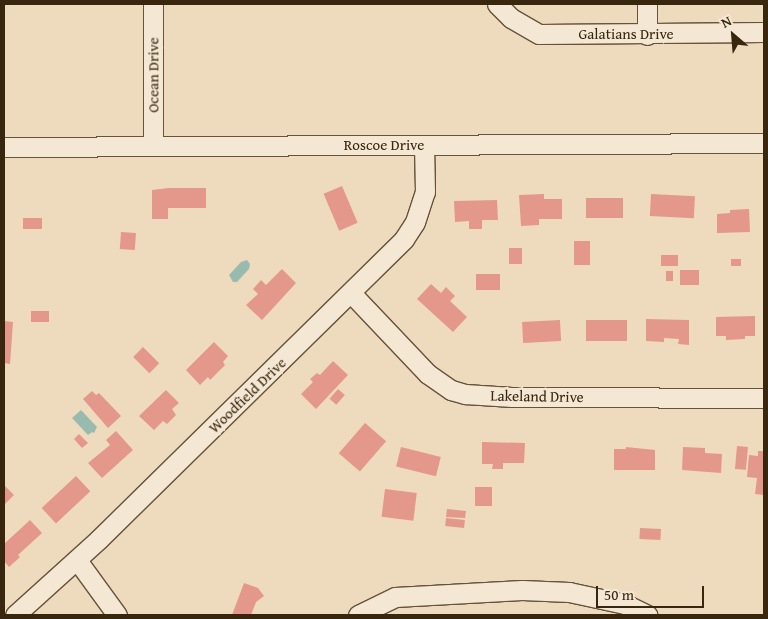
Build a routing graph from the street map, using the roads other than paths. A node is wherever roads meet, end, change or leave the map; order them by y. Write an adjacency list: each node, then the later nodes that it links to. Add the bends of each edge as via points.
1 (153, 4): 8 (street, Ocean Drive)
2 (497, 4): 5 (street, Galatians Drive, via 511,18 539,34)
3 (647, 4): 5 (street)
4 (764, 32): 5 (street, Galatians Drive)
5 (647, 35)
6 (764, 143): 7 (street, Roscoe Drive)
7 (424, 145): 8 (street, Roscoe Drive); 10 (street, Woodfield Drive, via 425,192 415,222 404,240)
8 (153, 146): 9 (street, Roscoe Drive)
9 (4, 147)
10 (351, 293): 11 (street, Lakeland Drive, via 428,374 451,390 464,394); 12 (street, Woodfield Drive)
11 (764, 398)
12 (77, 560): 13 (street, Woodfield Drive); 14 (street)
13 (15, 615)
14 (117, 615)
15 (358, 615): 16 (street, via 395,597 522,590 569,592 626,604)
16 (648, 615)

